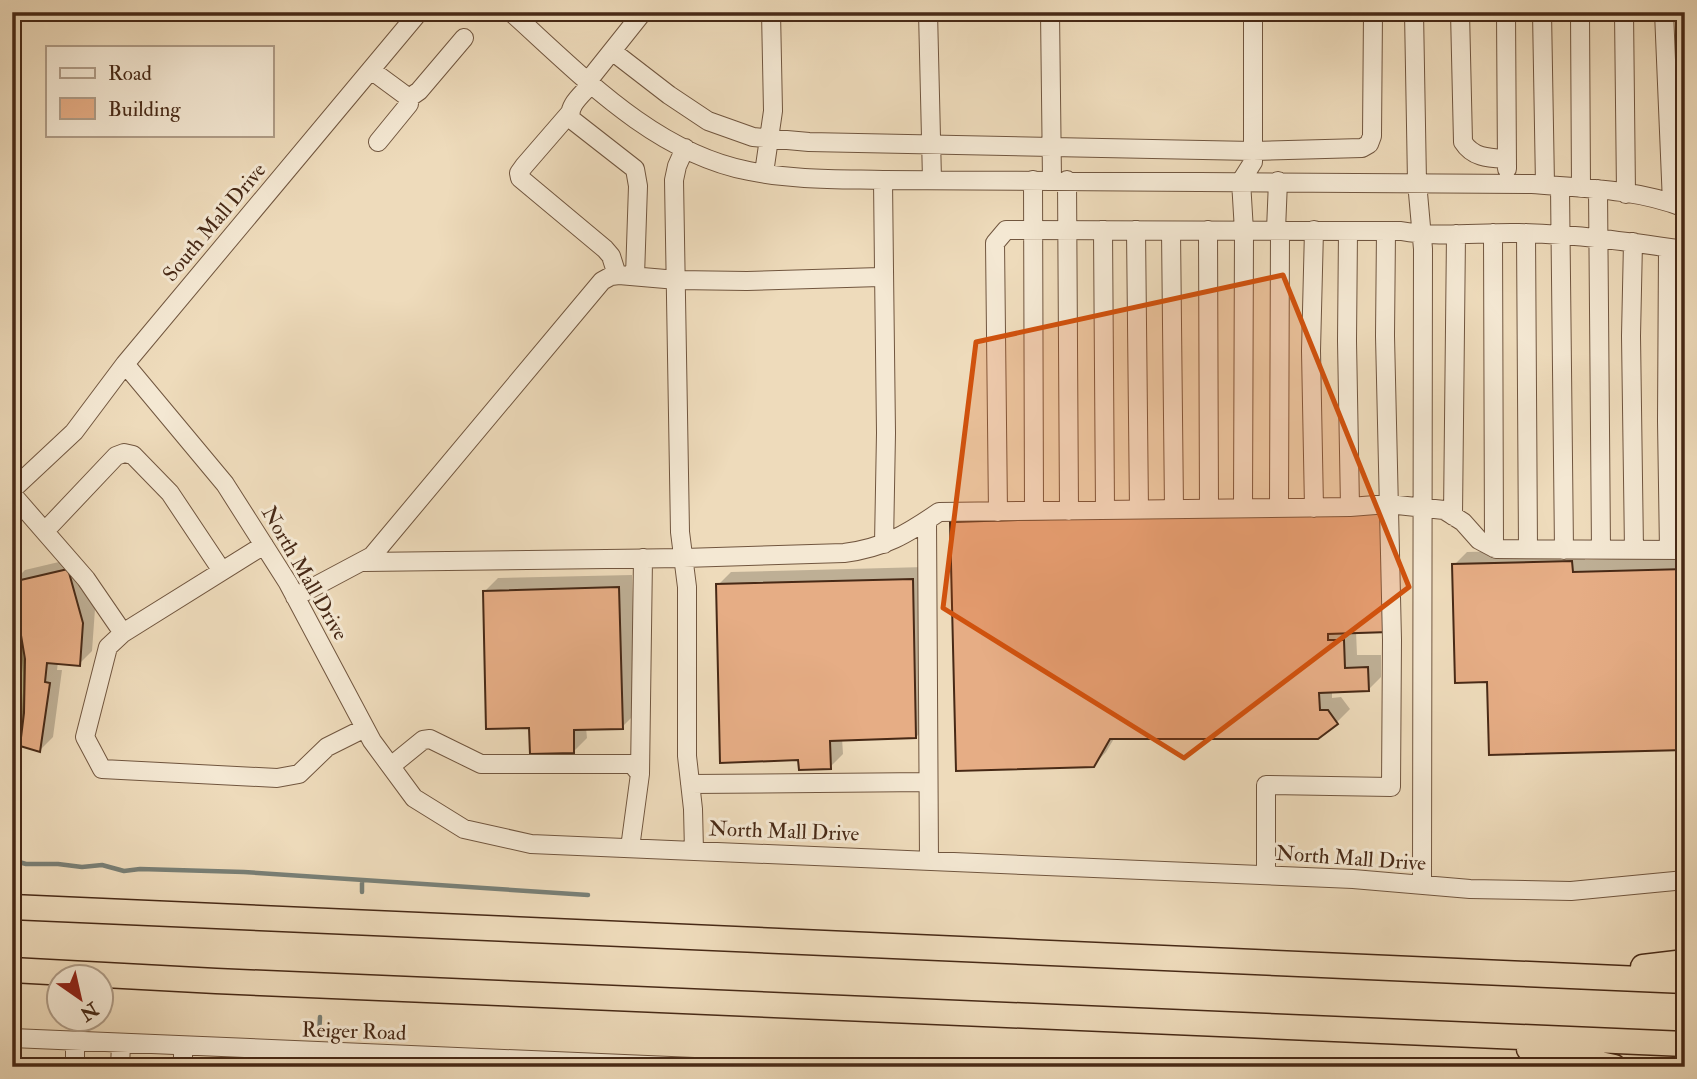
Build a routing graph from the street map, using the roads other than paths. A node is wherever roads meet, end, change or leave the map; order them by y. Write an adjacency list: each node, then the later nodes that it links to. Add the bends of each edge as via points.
1 (419, 12): 18 (street, South Mall Drive)
2 (511, 12): 19 (street)
3 (643, 12): 17 (street)
4 (771, 12): 22 (street, via 773,111)
5 (928, 12): 24 (street)
6 (1050, 12): 25 (street)
7 (1253, 12): 27 (street)
8 (1373, 12): 27 (street, via 1373,136 1369,144 1362,148)
9 (1414, 12): 36 (street)
10 (1460, 12): 28 (street, via 1463,142 1481,157)
11 (1506, 12): 28 (street)
12 (1542, 12): 38 (street)
13 (1580, 12): 39 (street)
14 (1624, 12): 40 (street)
15 (1664, 12): 41 (street)
16 (464, 37): 20 (street)
17 (612, 51): 19 (street); 22 (street, via 708,121)
18 (371, 70): 20 (street); 65 (street, South Mall Drive)
19 (590, 82): 21 (street); 26 (street, via 649,128)
20 (408, 98): 23 (street, via 409,104)
21 (569, 114): 62 (street, via 524,166 520,178 605,249); 63 (street, via 635,169)
22 (769, 139): 24 (street); 29 (street)
23 (378, 142)
24 (931, 144): 25 (street); 31 (street)
25 (1052, 147): 27 (street); 33 (street)
26 (685, 148): 29 (street); 64 (street, via 674,180)
27 (1253, 150): 34 (street, via 1253,162)
28 (1507, 159): 37 (street)
29 (764, 173): 30 (street)
30 (883, 180): 31 (street); 61 (street)
31 (932, 180): 32 (street)
32 (1033, 180): 33 (street); 42 (street)
33 (1060, 180): 34 (street); 43 (street)
34 (1241, 181): 35 (street); 47 (street)
35 (1278, 181): 36 (street); 48 (street)
36 (1417, 182): 37 (street); 55 (street)
37 (1507, 183): 38 (street)
38 (1552, 186): 39 (street); 57 (street)
39 (1590, 188): 40 (street); 58 (street)
40 (1626, 194): 41 (street)
41 (1679, 206)
42 (1032, 230): 43 (street); 77 (street); 79 (street, via 1006,230 995,243)
43 (1069, 230): 44 (street); 78 (street)
44 (1103, 230): 45 (street); 75 (street)
45 (1136, 230): 50 (street); 76 (street)
46 (1208, 230): 47 (street); 50 (street); 73 (street)
47 (1244, 230): 48 (street); 74 (street)
48 (1278, 230): 49 (street); 70 (street)
49 (1314, 230): 51 (street); 71 (street)
50 (1171, 231): 72 (street)
51 (1349, 231): 52 (street); 69 (street)
52 (1386, 231): 55 (street); 67 (street)
53 (1493, 233): 54 (street); 56 (street); 85 (street)
54 (1526, 233): 57 (street); 86 (street)
55 (1421, 234): 56 (street); 68 (street)
56 (1456, 234): 80 (street)
57 (1562, 235): 58 (street); 87 (street)
58 (1599, 237): 59 (street); 88 (street)
59 (1633, 242): 60 (street); 89 (street)
60 (1676, 249): 90 (street, via 1667,421)
61 (884, 270): 64 (street, via 872,279); 83 (street)
62 (617, 275): 63 (street); 93 (street, via 602,281)
63 (635, 276): 64 (street)
64 (677, 280): 92 (street)
65 (125, 364): 66 (street, South Mall Drive, via 74,432); 84 (street, North Mall Drive, via 225,484)
66 (12, 492): 82 (street)
67 (1388, 504): 68 (street); 69 (street); 105 (street, via 1391,787 1266,785)
68 (1422, 506): 80 (street); 107 (street)
69 (1350, 507): 71 (street)
70 (1279, 508): 71 (street); 74 (street)
71 (1314, 508)
72 (1174, 509): 73 (street); 76 (street)
73 (1209, 509): 74 (street)
74 (1243, 509)
75 (1105, 510): 76 (street); 78 (street)
76 (1139, 510)
77 (1034, 511): 78 (street); 79 (street)
78 (1069, 511)
79 (998, 512): 81 (street, via 939,512)
80 (1452, 516): 85 (street)
81 (927, 521): 83 (street); 100 (street)
82 (45, 530): 94 (street, via 116,456 133,455 170,493); 96 (street)
83 (884, 544): 92 (street, via 844,553)
84 (264, 545): 94 (street); 95 (street, North Mall Drive)
85 (1494, 548): 86 (street)
86 (1528, 550): 87 (street)
87 (1564, 550): 88 (street)
88 (1601, 550): 89 (street)
89 (1634, 550): 90 (street)
90 (1677, 550)
91 (643, 558): 92 (street); 93 (street); 99 (street)
92 (684, 558): 101 (street)
93 (365, 562): 95 (street)
94 (222, 571): 96 (street)
95 (295, 597): 97 (street, North Mall Drive)
96 (123, 633): 97 (street, via 108,647 85,737 102,769 277,778 299,774 327,747)
97 (365, 728): 98 (street, North Mall Drive)
98 (391, 766): 99 (street, via 422,740 430,739 481,764 632,764); 102 (street, North Mall Drive, via 414,798 464,829 531,844)
99 (640, 774): 102 (street)
100 (928, 782): 101 (street); 104 (street)
101 (690, 784): 103 (street)
102 (630, 848): 103 (street, North Mall Drive)
103 (694, 850): 104 (street, North Mall Drive)
104 (929, 860): 105 (street, North Mall Drive)
105 (1266, 875): 107 (street, North Mall Drive)
106 (1685, 880): 107 (street, North Mall Drive, via 1570,891)
107 (1422, 885)
108 (12, 907): 111 (highway)
109 (1685, 962): 111 (highway)
110 (12, 970): 113 (highway)
111 (1577, 976): 112 (highway)
112 (1685, 981)
113 (1460, 1035): 117 (highway); 125 (highway)
114 (12, 1038): 115 (street, Reiger Road)
115 (75, 1042): 116 (street, Reiger Road); 121 (street)
116 (121, 1044): 118 (street, Reiger Road); 122 (street)
117 (1685, 1044)
118 (183, 1046): 119 (street, Reiger Road); 123 (street)
119 (428, 1062): 120 (street, Reiger Road)
120 (645, 1066): 124 (street, Reiger Road)
121 (75, 1067)
122 (120, 1067)
123 (183, 1067)
124 (694, 1067)
125 (1614, 1067)

